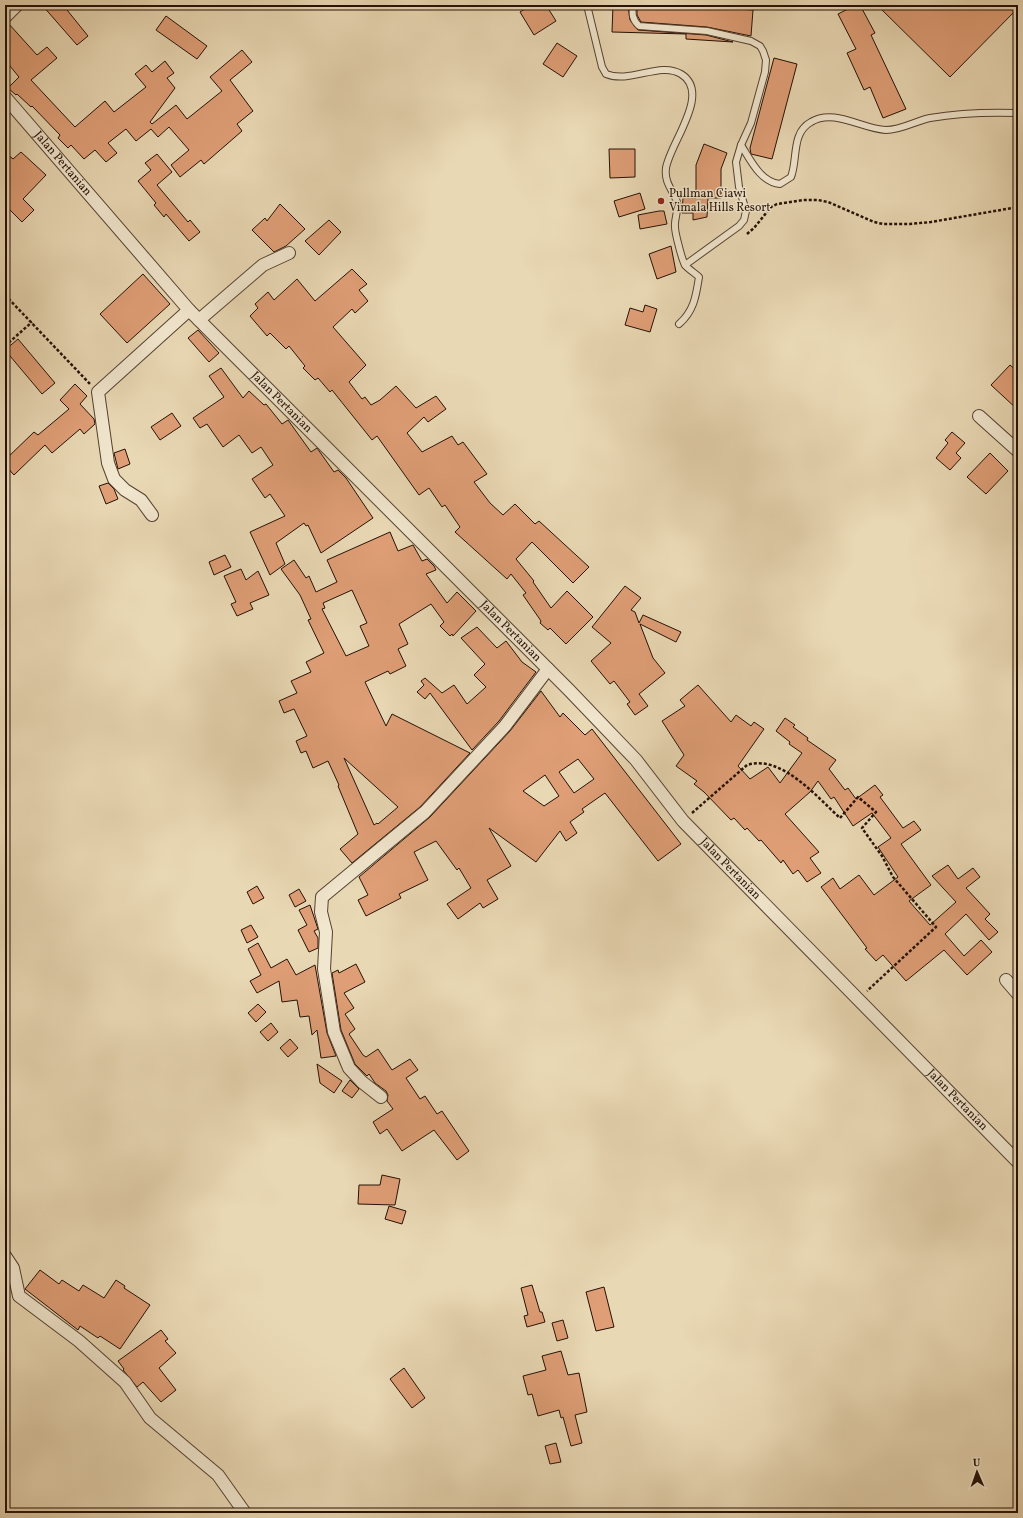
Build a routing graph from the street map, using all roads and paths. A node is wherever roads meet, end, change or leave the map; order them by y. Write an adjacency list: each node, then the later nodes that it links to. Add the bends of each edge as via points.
1 (17, 5): 4 (street)
2 (587, 5): 11 (lane, via 606,74 615,78 669,70 683,75 693,90 692,103 666,167 666,180 677,203 674,228)
3 (633, 5): 7 (lane, via 634,22 639,26 683,27 751,41 760,46 765,55 765,72 751,123)
4 (5, 17)
5 (5, 97): 13 (street, Jalan Pertanian)
6 (1018, 114): 7 (lane, via 966,113 927,119 887,130 830,117 820,118 802,130 796,145 791,177 780,184 769,181 760,173)
7 (741, 145): 9 (lane, via 735,169 746,211 742,224)
8 (1018, 207): 9 (path, via 931,222 888,224 874,222 828,202 802,200 771,207 744,236 732,239)
9 (724, 237): 11 (lane)
10 (289, 253): 14 (street, via 263,265)
11 (685, 265): 16 (lane, via 699,277 692,311)
12 (5, 295): 15 (path)
13 (189, 310): 14 (street, Jalan Pertanian); 18 (street)
14 (199, 320): 22 (street, Jalan Pertanian)
15 (32, 322): 17 (path); 18 (path)
16 (679, 324)
17 (5, 346)
18 (98, 392): 21 (street, via 108,463 114,479 141,500)
19 (979, 416): 20 (street)
20 (1018, 451)
21 (152, 515)
22 (548, 669): 23 (street, Jalan Pertanian, via 636,760); 27 (street, via 505,726 426,812 322,897 321,912 326,932 324,969 334,1032 349,1068)
23 (683, 821): 26 (street, Jalan Pertanian); 26 (path, via 747,765 754,763 783,769 840,818 858,797 876,812 862,828 893,877 936,927)
24 (1006, 980): 25 (street)
25 (1018, 994)
26 (859, 999): 28 (street, Jalan Pertanian)
27 (381, 1097)
28 (1018, 1162)
29 (5, 1256): 30 (street, via 13,1268 19,1296 80,1342 125,1382 150,1418 218,1475)
30 (245, 1513)

